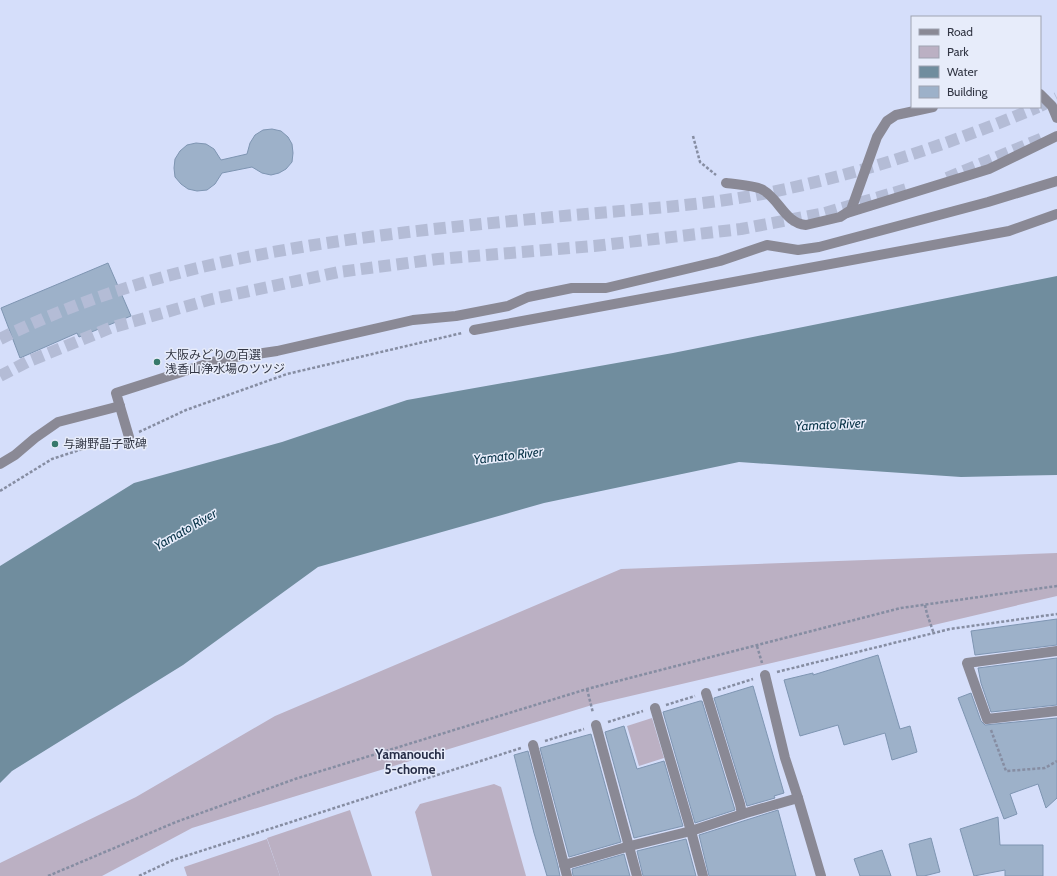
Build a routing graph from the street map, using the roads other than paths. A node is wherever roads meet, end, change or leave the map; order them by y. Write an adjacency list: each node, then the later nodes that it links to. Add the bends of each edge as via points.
1 (1041, 95): 3 (street, via 1052,106)
2 (929, 108): 7 (street, via 896,115 887,121 877,137 851,210)
3 (1057, 118)
4 (1057, 136): 7 (street, via 989,169)
5 (1057, 181): 10 (street, via 988,202 819,246 798,250 767,245 720,261 606,288 572,288 528,298 508,306 456,316 413,320 277,351 222,359 116,393)
6 (726, 183): 7 (street, via 763,189 785,214 801,224 840,217)
7 (847, 213)
8 (1057, 214): 9 (street, via 1009,231)
9 (474, 330)
10 (120, 406): 11 (street); 12 (street, via 58,422)
11 (129, 436)
12 (0, 464)
13 (1057, 651): 17 (street, via 967,663 987,719)
14 (765, 675): 20 (street, via 785,758)
15 (706, 693): 21 (street)
16 (655, 708): 22 (street)
17 (1057, 712)
18 (596, 725): 23 (street)
19 (533, 745): 24 (street)
20 (798, 798): 21 (street); 28 (street)
21 (742, 814): 22 (street)
22 (691, 831): 23 (street); 27 (street)
23 (630, 846): 24 (street); 26 (street)
24 (564, 865): 25 (street)
25 (567, 876)
26 (638, 876)
27 (703, 876)
28 (821, 876)

